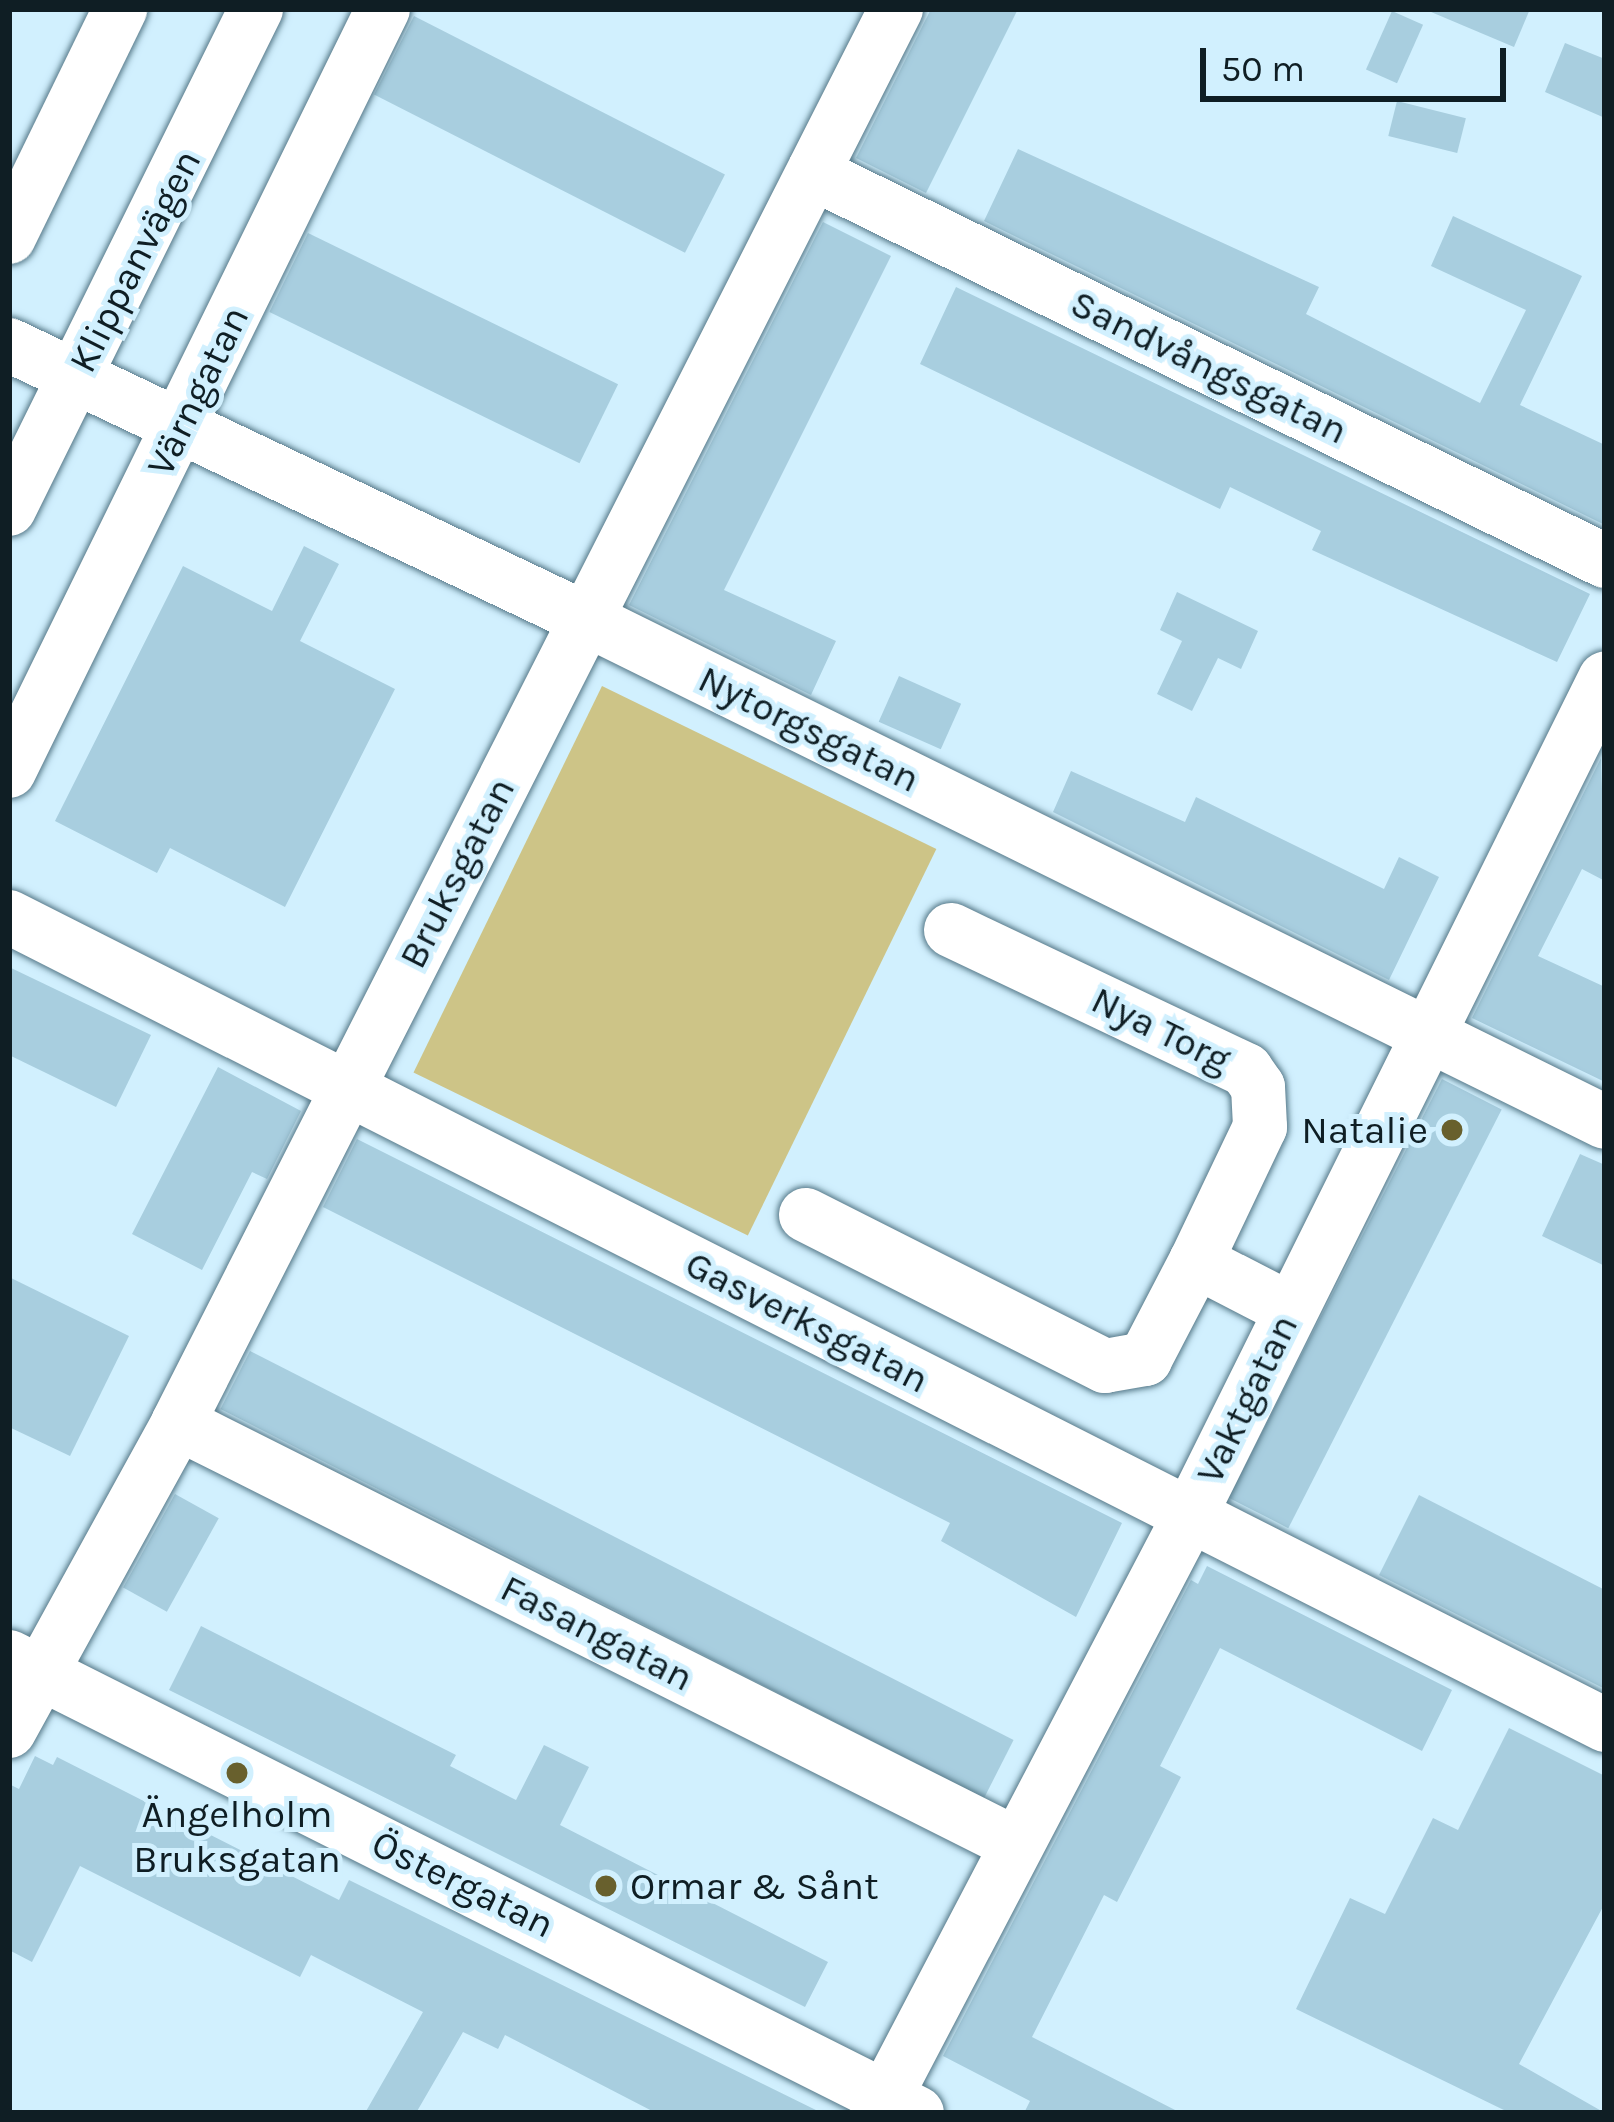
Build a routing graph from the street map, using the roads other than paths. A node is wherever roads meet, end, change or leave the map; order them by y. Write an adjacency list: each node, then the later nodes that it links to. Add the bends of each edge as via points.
1 (120, 9): 6 (street)
2 (256, 9): 8 (street, Klippanvägen)
3 (383, 9): 9 (street, Värngatan)
4 (896, 9): 5 (street, Bruksgatan)
5 (813, 173): 11 (street, Sandvångsgatan); 12 (street, Bruksgatan)
6 (9, 237)
7 (9, 345): 8 (street, Nytorgsgatan)
8 (77, 377): 9 (street, Nytorgsgatan); 10 (street, Klippanvägen)
9 (181, 426): 12 (street, Nytorgsgatan); 14 (street, Värngatan)
10 (9, 509)
11 (1605, 561)
12 (586, 619): 17 (street, Nytorgsgatan); 18 (street, Bruksgatan)
13 (1605, 679): 17 (street, Vaktgatan)
14 (9, 771)
15 (9, 917): 18 (street, Gasverksgatan)
16 (951, 930): 21 (street, Nya Torg, via 1246,1070 1258,1087 1260,1127)
17 (1426, 1036): 19 (street, Nytorgsgatan); 22 (street, Vaktgatan)
18 (348, 1088): 23 (street, Bruksgatan); 24 (street, Gasverksgatan)
19 (1605, 1121)
20 (806, 1216): 21 (street, Nya Torg, via 1119,1368 1153,1348)
21 (1196, 1262): 22 (street)
22 (1291, 1310): 24 (street, Vaktgatan)
23 (178, 1423): 25 (street, Bruksgatan); 28 (street, Fasangatan)
24 (1189, 1517): 26 (street, Gasverksgatan); 28 (street, Vaktgatan)
25 (25, 1667): 27 (street, Bruksgatan); 29 (street, Östergatan)
26 (1605, 1725)
27 (9, 1731)
28 (1016, 1844): 29 (street, Vaktgatan)
29 (894, 2108)

